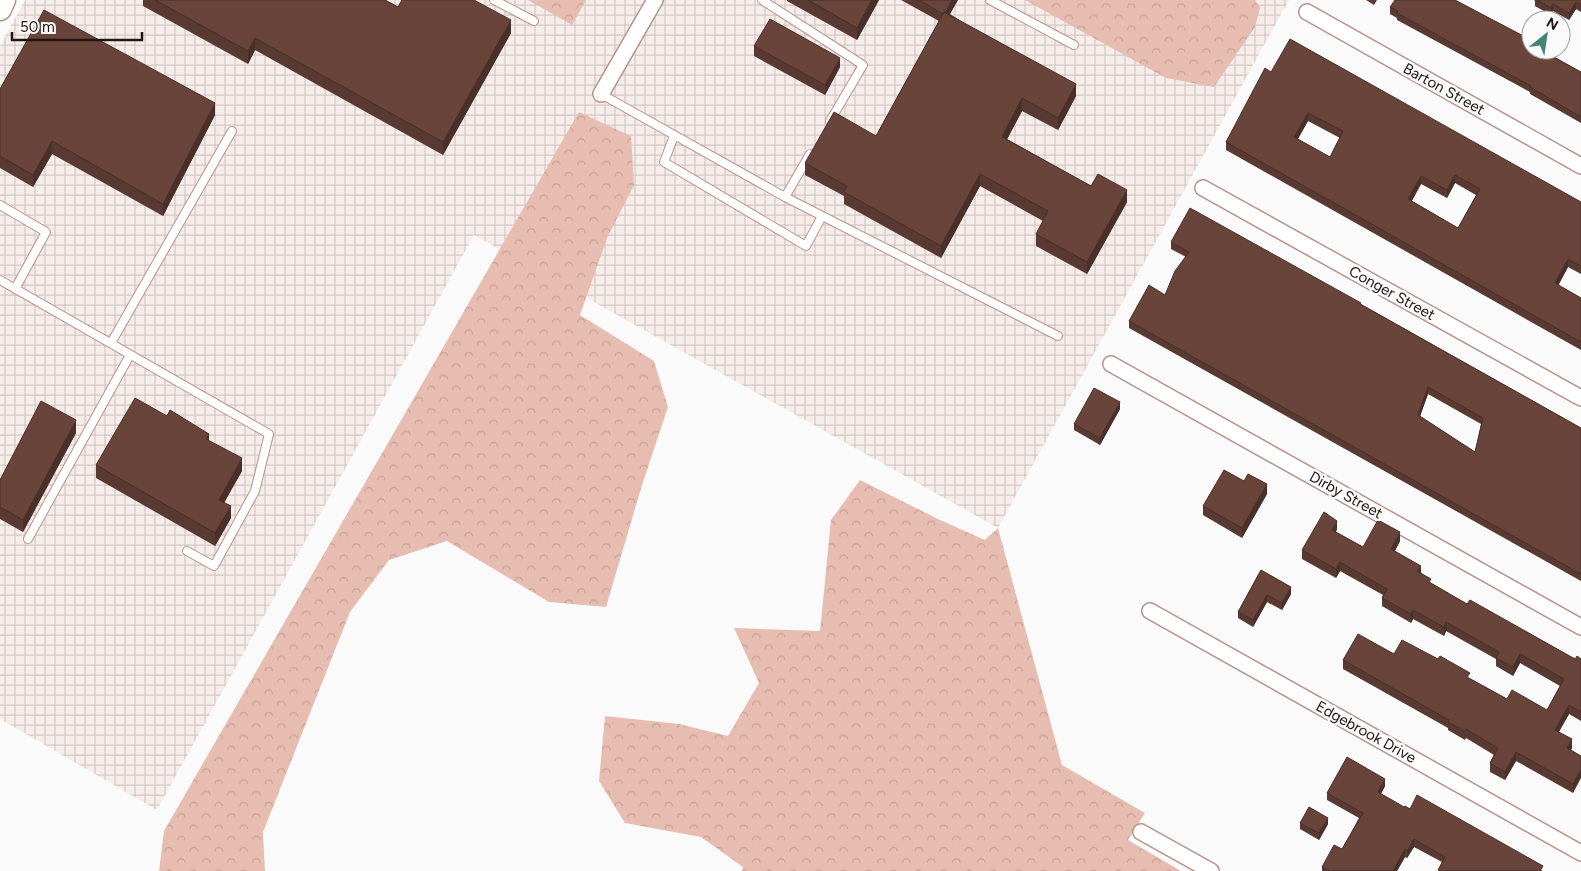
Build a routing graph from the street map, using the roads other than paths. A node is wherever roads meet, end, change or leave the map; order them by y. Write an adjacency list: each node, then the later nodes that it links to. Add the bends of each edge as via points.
1 (4, 0): 6 (main road)
2 (494, 0): 8 (lane)
3 (655, 0): 10 (street)
4 (762, 0): 12 (lane, via 863,65)
5 (990, 0): 9 (lane)
6 (0, 9)
7 (1307, 12): 15 (street, Barton Street)
8 (534, 22)
9 (1074, 45)
10 (601, 94): 13 (lane)
11 (232, 131): 23 (lane)
12 (824, 131)
13 (674, 136): 17 (lane); 19 (lane, via 664,162 806,246)
14 (814, 147): 17 (lane)
15 (1581, 166)
16 (1203, 188): 26 (street, Conger Street)
17 (785, 197): 19 (lane)
18 (0, 205): 21 (lane, via 46,232)
19 (822, 216): 22 (lane)
20 (0, 280): 21 (lane)
21 (15, 289): 23 (lane)
22 (1058, 336)
23 (111, 344): 24 (lane)
24 (130, 355): 27 (lane); 28 (lane, via 269,434 255,491 214,566)
25 (1111, 364): 30 (street, Dirby Street)
26 (1581, 398)
27 (28, 539)
28 (187, 551)
29 (1150, 611): 32 (street, Edgebrook Drive)
30 (1581, 627)
31 (1141, 832): 33 (street)
32 (1581, 853)
33 (1211, 871)

